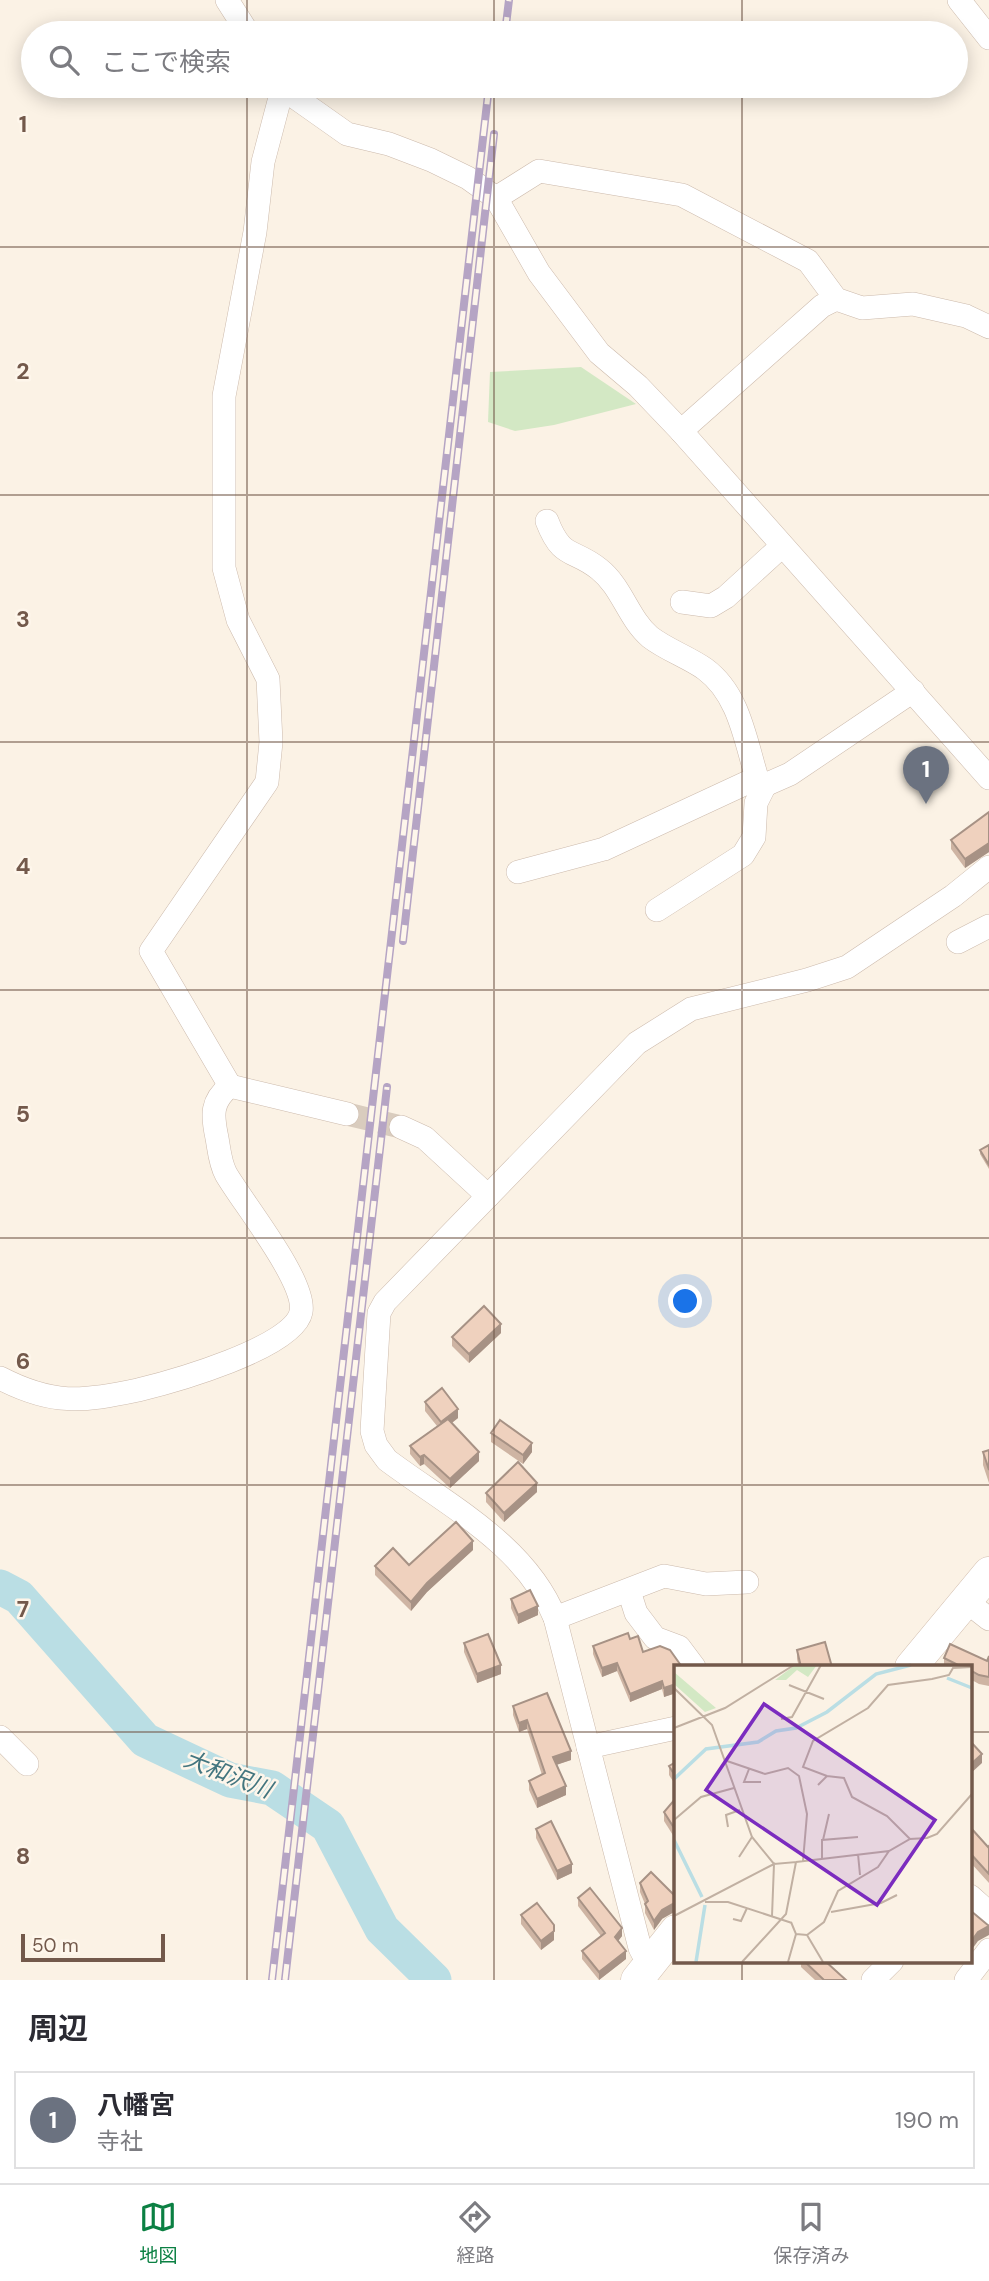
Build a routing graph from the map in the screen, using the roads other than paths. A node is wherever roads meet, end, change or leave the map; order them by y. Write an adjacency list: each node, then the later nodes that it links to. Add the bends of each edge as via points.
1 (227, 0): 3 (street)
2 (959, 0): 4 (street)
3 (240, 21)
4 (989, 38)
5 (279, 98): 22 (street, via 263,162 255,232 224,396 224,568 238,620 268,679 271,743 267,782 151,951)
6 (295, 98): 7 (street, via 346,134 431,160)
7 (496, 198): 8 (street, via 540,171 682,195 808,261); 10 (street, via 539,273 598,354 638,386)
8 (836, 299): 9 (street, via 862,308 912,304 966,316); 10 (street, via 822,306)
9 (989, 327)
10 (681, 431): 12 (street)
11 (547, 521): 16 (street, via 555,541 598,568 615,585 650,636 722,683)
12 (782, 546): 13 (street, via 745,582 711,606); 14 (street)
13 (682, 602)
14 (913, 691): 15 (street); 16 (street, via 790,774)
15 (989, 778)
16 (761, 781): 18 (street, via 604,849); 19 (street, via 754,837 743,855)
17 (989, 867): 25 (street, via 847,967 691,1009 637,1043)
18 (518, 872)
19 (657, 910)
20 (989, 926): 21 (street)
21 (958, 942)
22 (229, 1086): 23 (street); 26 (street, via 218,1096 212,1115 224,1171 299,1289 301,1312 290,1331 200,1373 84,1400 26,1392)
23 (347, 1114)
24 (401, 1127): 25 (street, via 425,1138)
25 (488, 1196): 31 (street, via 379,1313 372,1431 387,1460 509,1550 546,1596)
26 (0, 1378)
27 (989, 1573): 30 (main road)
28 (747, 1582): 29 (street, via 706,1584 664,1576)
29 (629, 1591): 31 (street); 32 (street, via 636,1613 655,1638 679,1647)
30 (978, 1610): 33 (main road)
31 (555, 1618): 36 (street)
32 (692, 1665)
33 (913, 1665)
34 (674, 1728): 36 (street)
35 (0, 1737): 37 (street)
36 (588, 1747): 43 (street)
37 (27, 1764)
38 (972, 1898): 39 (street)
39 (989, 1913)
40 (674, 1933): 43 (main road)
41 (989, 1950): 45 (street)
42 (891, 1962): 44 (street)
43 (643, 1972)
44 (873, 1980)
45 (966, 1980)

